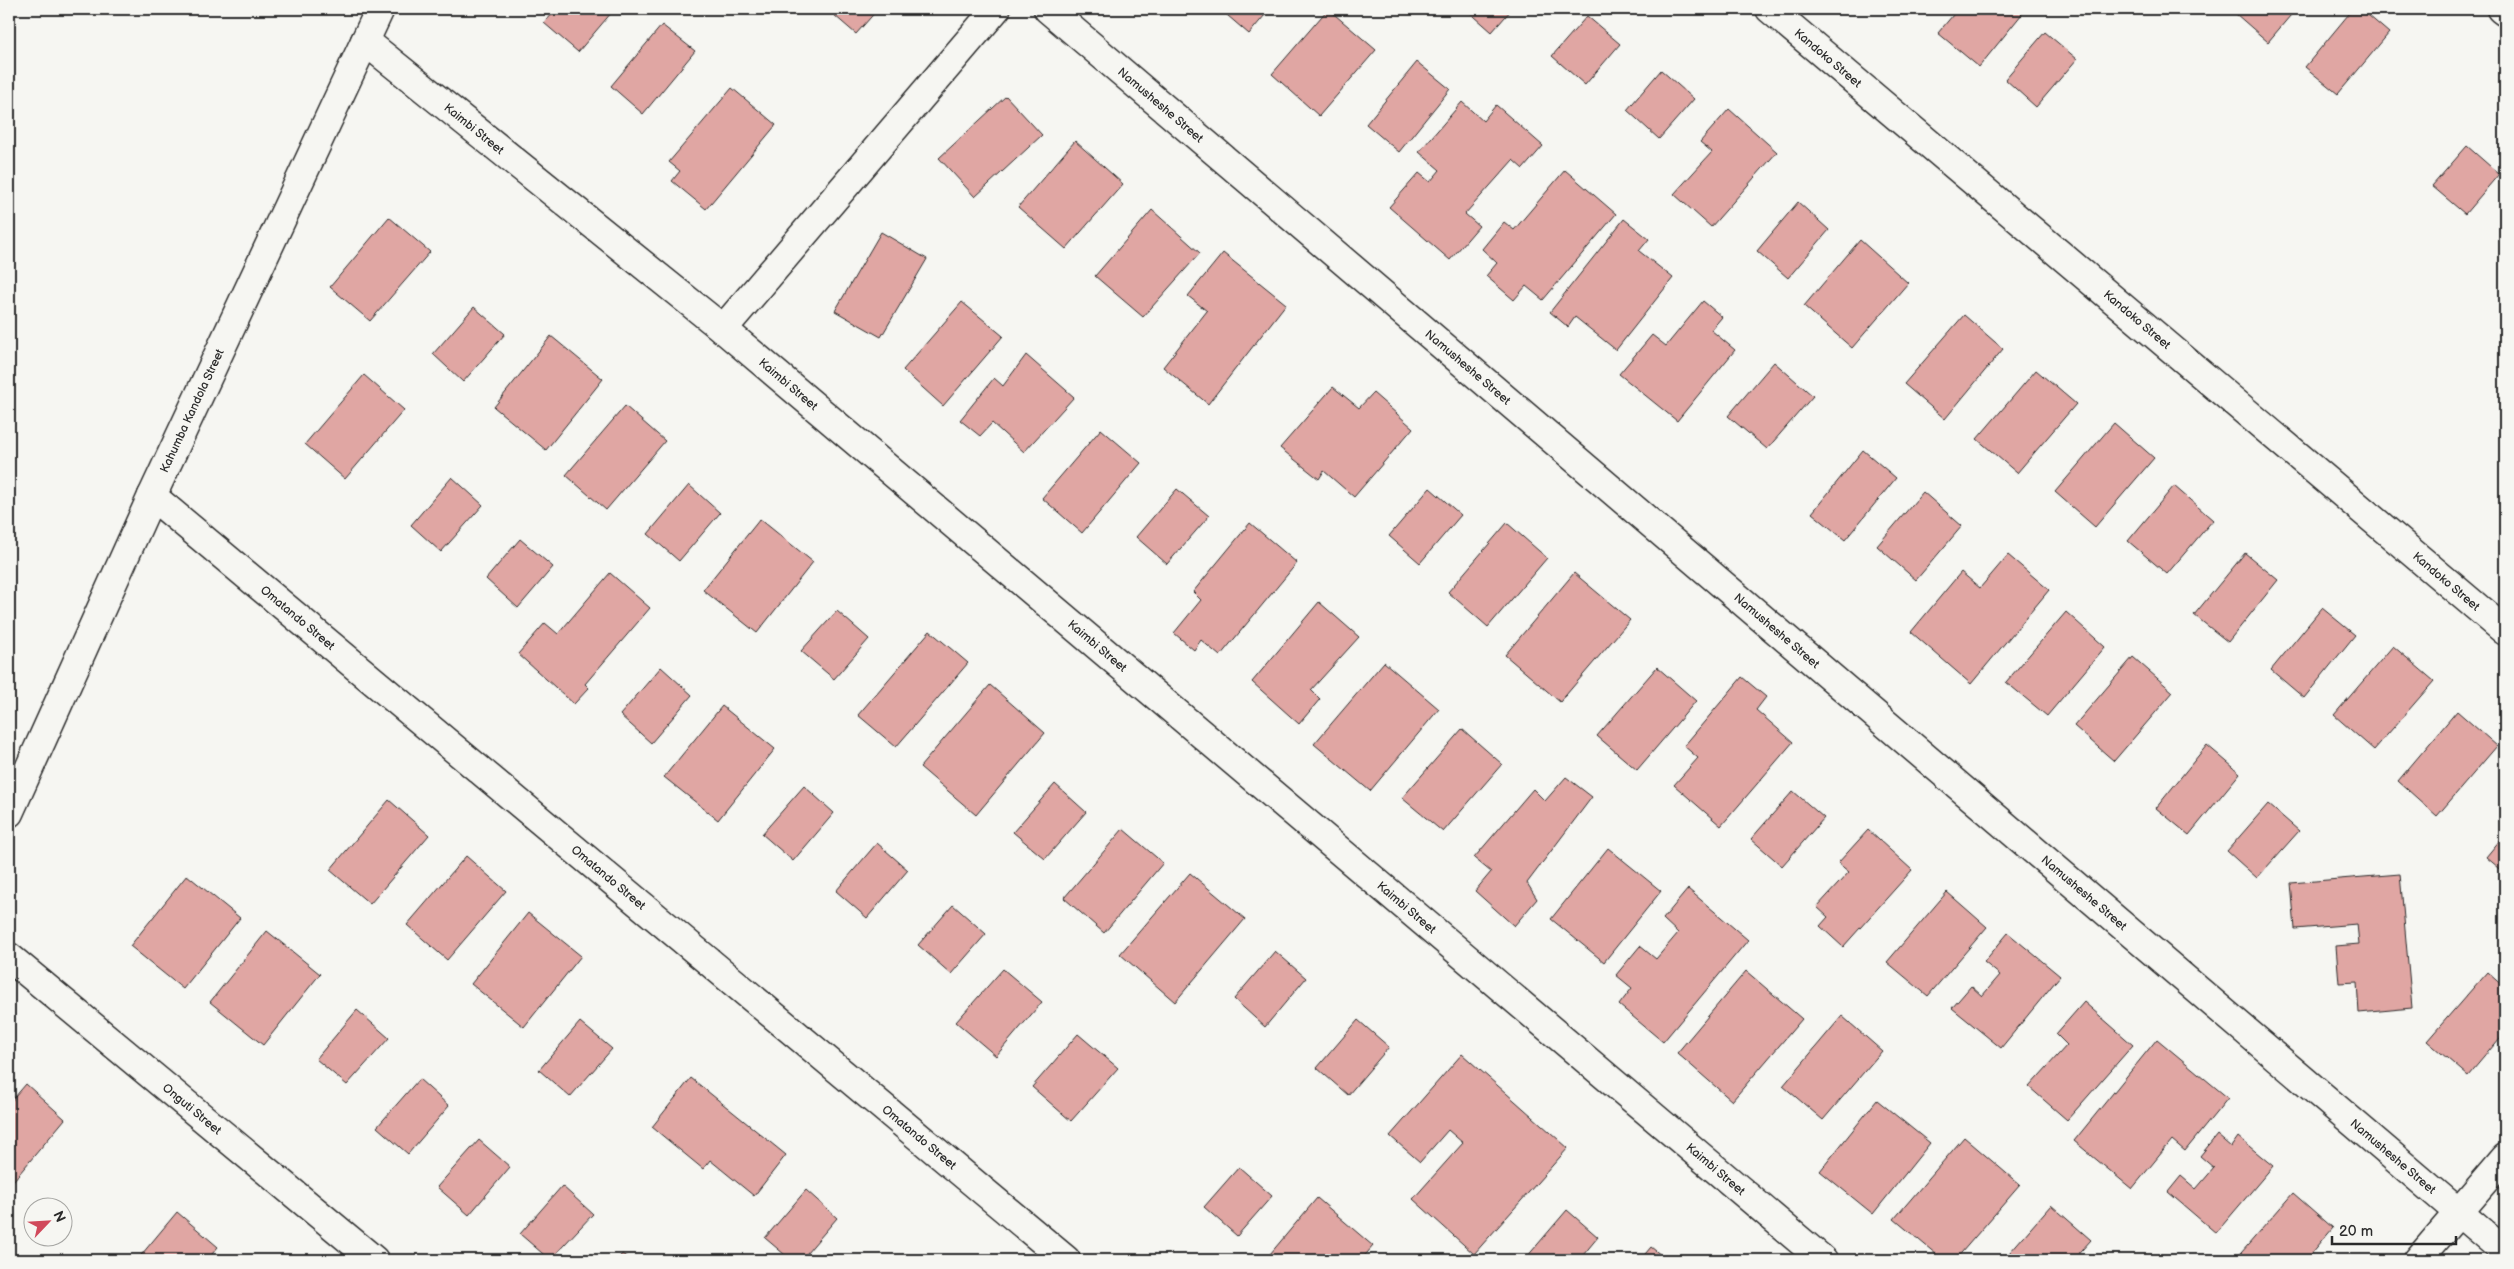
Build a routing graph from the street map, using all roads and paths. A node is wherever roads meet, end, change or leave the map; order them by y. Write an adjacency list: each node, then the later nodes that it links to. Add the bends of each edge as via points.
1 (380, 9): 7 (street, Kahumba Kandola Street)
2 (996, 9): 8 (street)
3 (1048, 9): 14 (street, Namusheshe Street)
4 (1770, 9): 10 (street, Kandoko Street)
5 (2501, 9): 6 (street)
6 (2505, 12)
7 (365, 41): 8 (street, Kaimbi Street); 9 (street, Kahumba Kandola Street)
8 (722, 329): 18 (street, Kaimbi Street)
9 (152, 496): 11 (street, Kahumba Kandola Street); 17 (street, Omatando Street)
10 (2505, 631)
11 (9, 814)
12 (9, 957): 16 (street, Onguti Street)
13 (2505, 1158): 14 (street)
14 (2458, 1213): 15 (street, Namusheshe Street); 19 (street)
15 (2505, 1252)
16 (374, 1260)
17 (1066, 1260)
18 (1823, 1260)
19 (2418, 1260)

